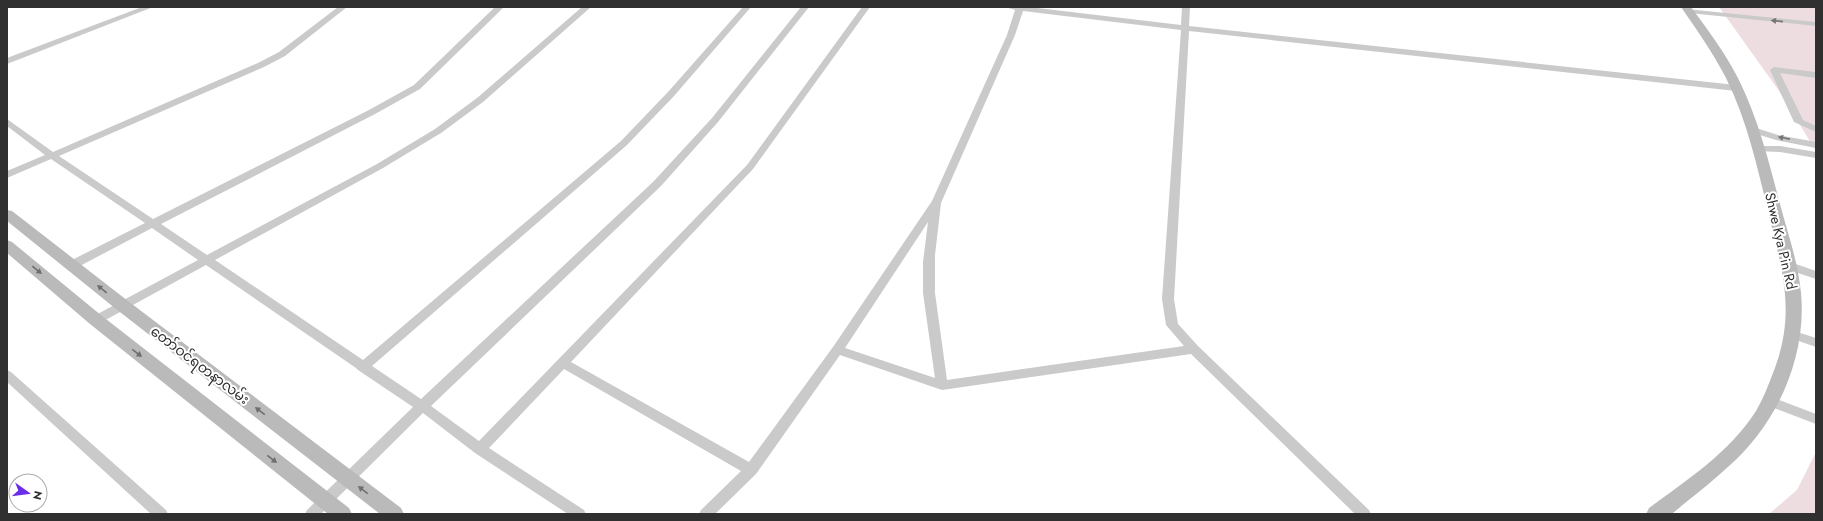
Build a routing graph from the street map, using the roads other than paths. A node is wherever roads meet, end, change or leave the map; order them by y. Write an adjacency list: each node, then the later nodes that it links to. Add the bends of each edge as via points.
1 (149, 7): 13 (street)
2 (343, 7): 21 (street, via 282,54 261,65)
3 (500, 7): 26 (street, via 417,87)
4 (587, 7): 28 (street, via 480,100 438,131 380,166)
5 (747, 7): 39 (street, via 624,143)
6 (805, 7): 43 (street, via 715,120 657,184)
7 (866, 7): 38 (street, via 750,167)
8 (1016, 7): 12 (street); 24 (street, via 1011,35)
9 (1186, 7): 12 (street)
10 (1688, 9): 11 (street, one-way to 10); 15 (main road, Shwe Kya Pin Rd)
11 (1816, 24)
12 (1184, 28): 15 (street); 36 (street, via 1168,299 1172,325)
13 (7, 61)
14 (1816, 75): 17 (street, via 1774,70 1799,122)
15 (1736, 88): 18 (main road, Shwe Kya Pin Rd)
16 (7, 122): 21 (street)
17 (1816, 129)
18 (1753, 130): 19 (street, one-way to 18); 20 (main road, Shwe Kya Pin Rd)
19 (1816, 145)
20 (1758, 148): 22 (street); 30 (main road, Shwe Kya Pin Rd)
21 (51, 155): 23 (street); 26 (street)
22 (1816, 155)
23 (7, 175)
24 (937, 201): 37 (street); 41 (street, via 929,263 931,315)
25 (7, 214): 29 (main road, တော်ဝင်ရတနာလမ်း)
26 (154, 224): 28 (street); 29 (street)
27 (7, 245): 33 (main road, တော်ဝင်ရတနာလမ်း, one-way to 33)
28 (205, 260): 32 (street); 39 (street)
29 (72, 264): 32 (main road, တော်ဝင်ရတနာလမ်း, one-way to 29)
30 (1790, 266): 31 (street); 34 (main road, Shwe Kya Pin Rd, via 1794,294)
31 (1816, 275)
32 (122, 305): 33 (street); 47 (main road, တော်ဝင်ရတနာလမ်း, one-way to 32)
33 (96, 320): 48 (main road, တော်ဝင်ရတနာလမ်း, one-way to 48)
34 (1792, 334): 35 (street); 42 (main road, Shwe Kya Pin Rd, via 1788,355)
35 (1816, 343)
36 (1194, 349): 41 (street); 55 (street)
37 (837, 350): 41 (street); 46 (street)
38 (562, 362): 45 (street); 46 (street)
39 (362, 366): 43 (street)
40 (7, 375): 49 (street)
41 (942, 385)
42 (1769, 401): 44 (street); 56 (main road, Shwe Kya Pin Rd, via 1762,416 1738,446)
43 (422, 406): 45 (street); 47 (street)
44 (1816, 419)
45 (480, 449): 53 (street)
46 (751, 470): 54 (street)
47 (348, 478): 48 (street); 52 (main road, တော်ဝင်ရတနာလမ်း, one-way to 47)
48 (326, 501): 50 (street); 51 (main road, တော်ဝင်ရတနာလမ်း)
49 (161, 514)
50 (312, 514)
51 (342, 514)
52 (394, 514)
53 (579, 514)
54 (706, 514)
55 (1364, 514)
56 (1656, 514)

